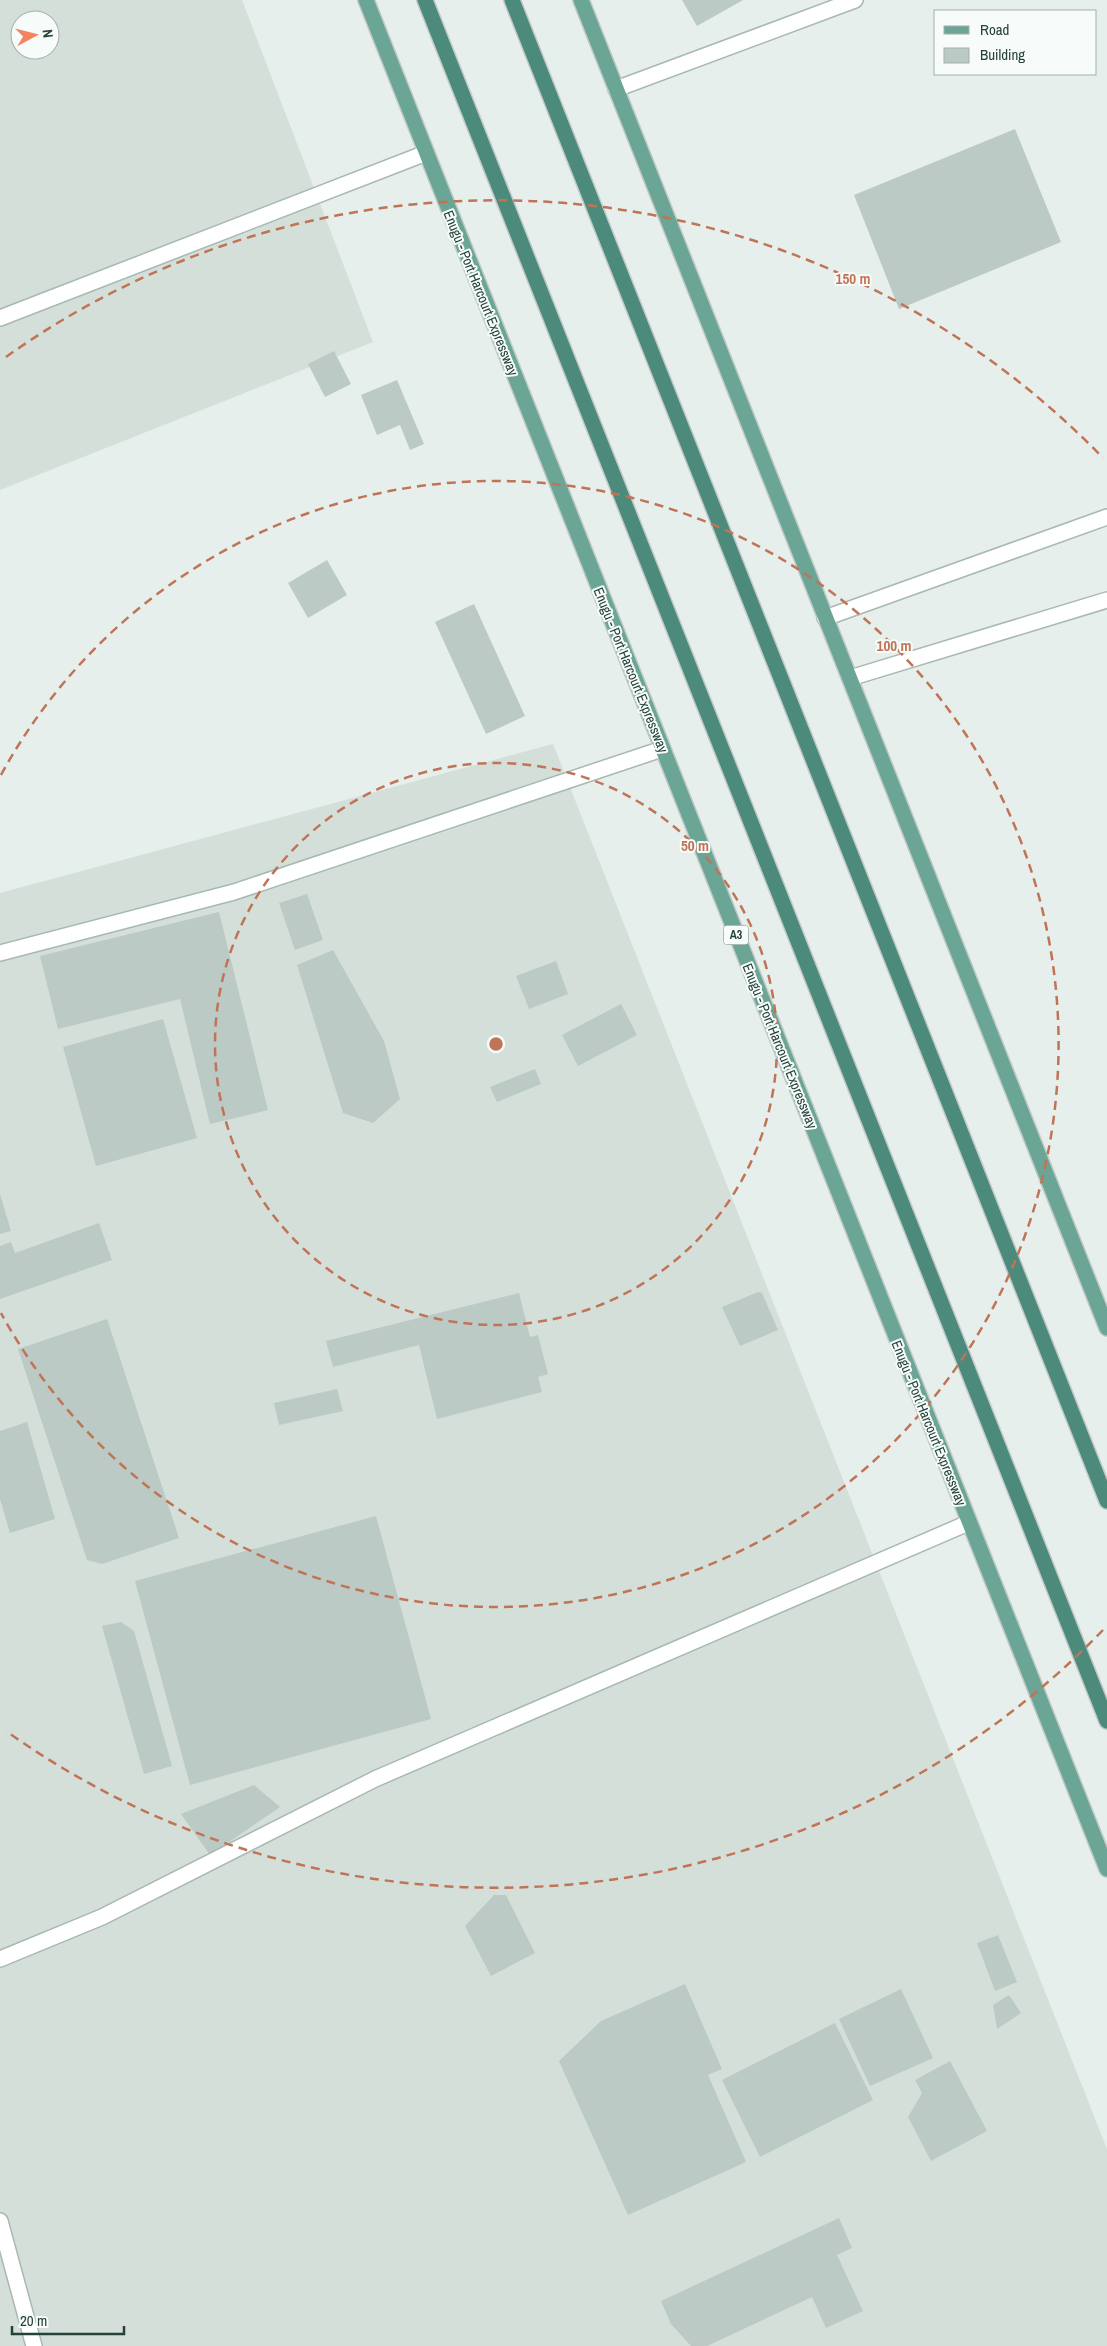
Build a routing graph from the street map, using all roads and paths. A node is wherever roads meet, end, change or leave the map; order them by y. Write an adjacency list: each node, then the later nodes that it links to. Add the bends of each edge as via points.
1 (366, 0): 7 (main road, Enugu - Port Harcourt Expressway / A3)
2 (425, 0): 18 (highway)
3 (512, 0): 16 (highway)
4 (581, 0): 6 (main road)
5 (855, 0): 6 (lane)
6 (616, 89): 11 (main road)
7 (426, 153): 8 (lane); 13 (main road, Enugu - Port Harcourt Expressway / A3)
8 (0, 318)
9 (1107, 517): 11 (lane)
10 (1107, 600): 12 (lane)
11 (825, 618): 12 (main road)
12 (850, 678): 15 (main road)
13 (662, 749): 14 (lane, via 234,892); 17 (main road, Enugu - Port Harcourt Expressway / A3)
14 (0, 953)
15 (1107, 1328)
16 (1107, 1501)
17 (968, 1523): 19 (main road, Enugu - Port Harcourt Expressway / A3); 20 (lane, via 375,1779 102,1917)
18 (1107, 1721)
19 (1107, 1869)
20 (0, 1959)
21 (0, 2221): 22 (lane)
22 (34, 2346)

